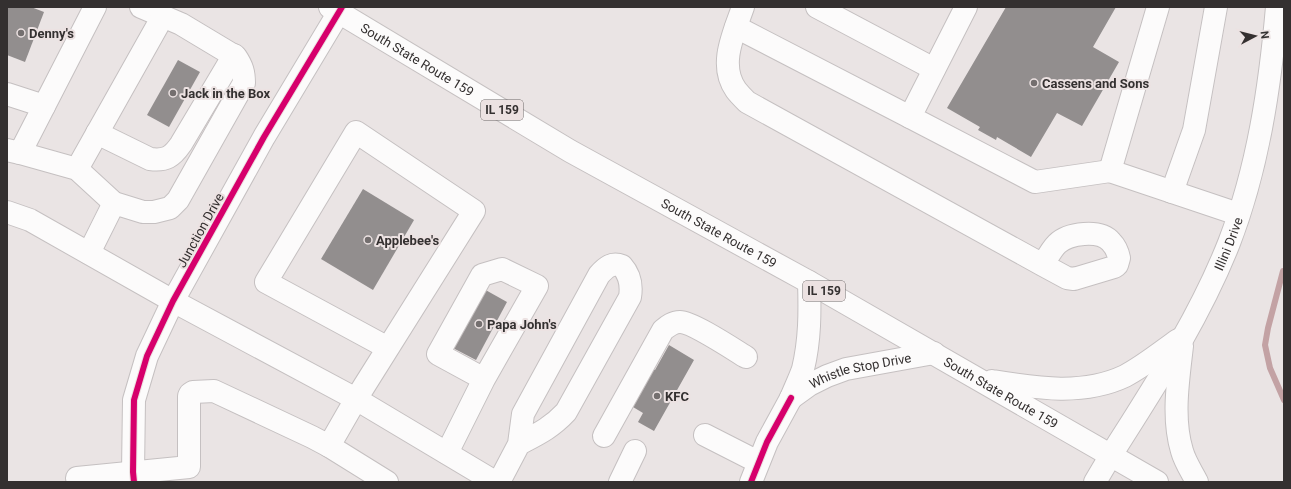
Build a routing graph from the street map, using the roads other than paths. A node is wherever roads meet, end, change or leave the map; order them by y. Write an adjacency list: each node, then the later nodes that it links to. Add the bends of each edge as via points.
1 (95, 7): 15 (main road)
2 (141, 7): 10 (main road)
3 (743, 7): 11 (main road)
4 (817, 7): 13 (main road)
5 (966, 7): 13 (main road)
6 (1158, 7): 20 (main road)
7 (1216, 7): 21 (main road, via 1194,130)
8 (1277, 7): 24 (main road, Illini Drive, via 1273,53 1259,140)
9 (337, 9): 27 (main road, South State Route 159 / IL 159, via 570,151); 28 (main road, Junction Drive)
10 (163, 16): 12 (main road); 17 (main road)
11 (736, 28): 16 (main road); 26 (main road, via 729,50 728,70 737,91 747,102)
12 (234, 55): 17 (main road, via 182,144 166,159 150,159); 22 (main road, via 241,64 244,83 178,200 170,208 154,212 143,212)
13 (934, 69): 16 (main road)
14 (7, 94): 15 (main road)
15 (44, 106): 18 (main road)
16 (910, 117): 20 (main road, via 1035,182)
17 (97, 133): 19 (main road)
18 (13, 151): 19 (main road)
19 (77, 169): 22 (main road)
20 (1110, 171): 21 (main road)
21 (1172, 192): 24 (main road)
22 (114, 203): 25 (main road)
23 (7, 212): 25 (main road, via 30,220)
24 (1238, 214): 29 (main road, Illini Drive, via 1228,244 1203,300)
25 (89, 253): 28 (main road)
26 (1043, 265)
27 (809, 282): 31 (main road, South State Route 159 / IL 159); 35 (main road, Whistle Stop Drive, via 809,333 802,369)
28 (173, 301): 36 (main road); 45 (main road, Junction Drive, via 147,356 134,400)
29 (1183, 337): 34 (main road, via 1124,376 1097,386 1068,389 1030,388); 43 (main road, Illini Drive, via 1161,377); 53 (main road, via 1177,388 1177,428 1182,452)
30 (388, 348): 30 (main road, via 474,211 356,132 266,282); 36 (main road)
31 (934, 353): 34 (main road, South State Route 159 / IL 159); 35 (main road, Whistle Stop Drive, via 846,369 809,385)
32 (746, 357): 38 (main road, via 688,323 676,322 669,325 663,330)
33 (484, 379): 33 (main road, via 537,286 502,269 482,275 438,354); 42 (main road)
34 (979, 379): 43 (main road, South State Route 159 / IL 159)
35 (792, 398): 44 (main road, Whistle Stop Drive, via 767,442)
36 (356, 399): 40 (main road); 42 (main road)
37 (705, 434): 44 (main road)
38 (604, 436)
39 (519, 444): 39 (main road, via 543,432 566,412 630,297 631,282 622,266 613,264 599,275 522,414); 49 (main road)
40 (329, 446): 45 (main road, via 214,392 192,392 189,396 189,467); 47 (main road)
41 (635, 451): 50 (main road)
42 (447, 453): 48 (main road)
43 (1111, 455): 51 (main road, Illini Drive); 52 (main road, South State Route 159)
44 (754, 472)
45 (133, 477): 46 (main road)
46 (77, 478)
47 (387, 482)
48 (495, 482)
49 (499, 482)
50 (620, 482)
51 (1095, 482)
52 (1157, 482)
53 (1197, 482)

